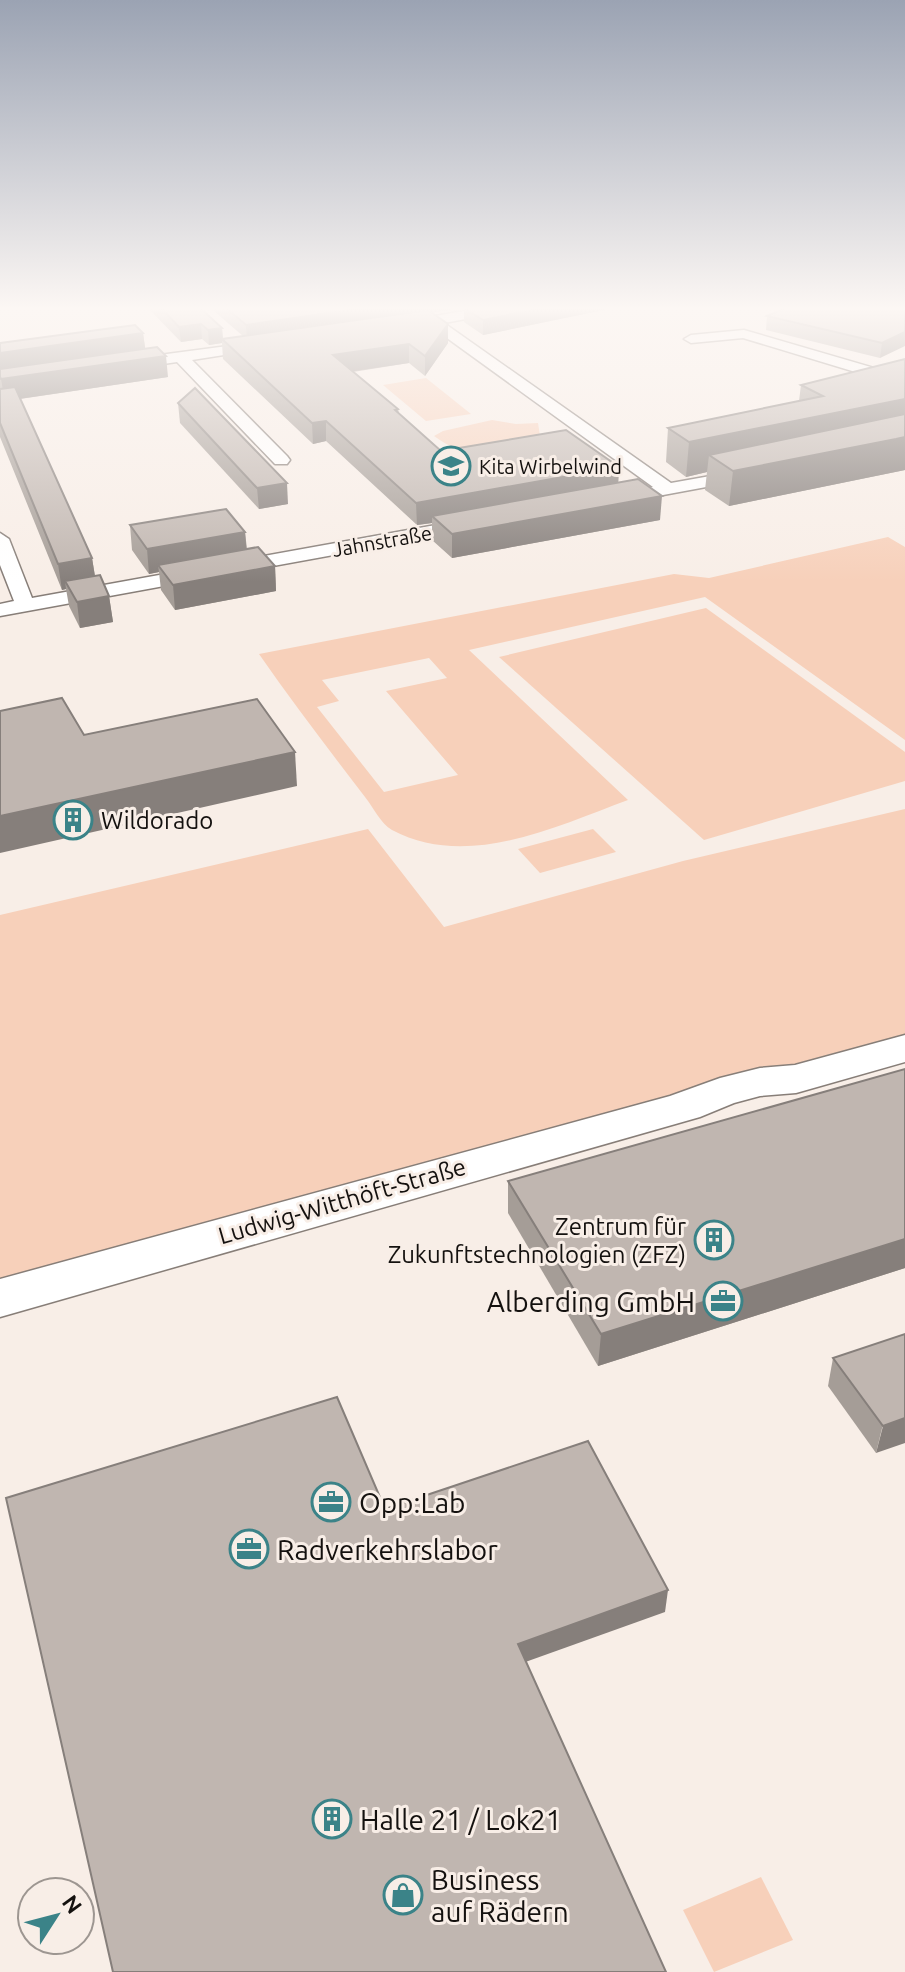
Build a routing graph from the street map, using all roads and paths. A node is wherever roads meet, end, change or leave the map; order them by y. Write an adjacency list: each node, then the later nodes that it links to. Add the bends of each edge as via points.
1 (221, 398): 3 (street)
2 (540, 398): 5 (street)
3 (281, 460)
4 (765, 470): 5 (street)
5 (668, 489): 6 (street)
6 (606, 500)
7 (483, 523): 9 (street, Jahnstraße)
8 (0, 539): 9 (street)
9 (25, 605): 10 (street, Jahnstraße)
10 (0, 610)
11 (905, 1048): 12 (street, Ludwig-Witthöft-Straße, via 796,1079 769,1095 730,1107 685,1107)
12 (0, 1298)

